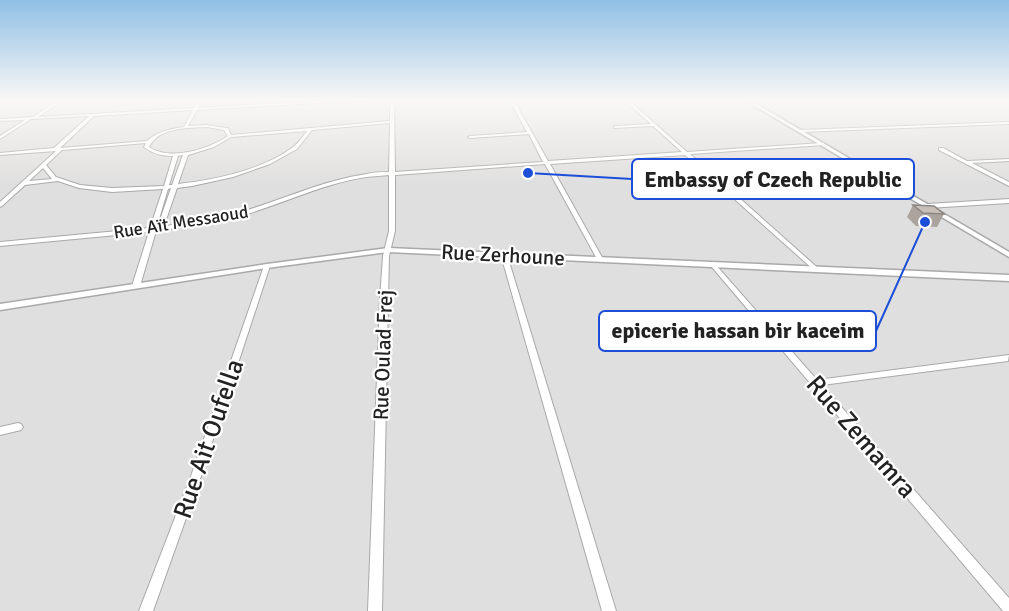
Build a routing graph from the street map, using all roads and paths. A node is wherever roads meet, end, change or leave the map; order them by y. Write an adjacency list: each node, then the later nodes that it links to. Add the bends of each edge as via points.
1 (17, 128): 17 (street)
2 (80, 128): 20 (street)
3 (185, 128): 4 (street); 18 (street)
4 (190, 128)
5 (203, 128): 15 (street, via 226,129)
6 (335, 128): 12 (street)
7 (392, 128): 30 (street, Rue Oulad Frej)
8 (527, 128): 14 (street)
9 (658, 128): 23 (street)
10 (794, 128): 13 (street)
11 (891, 128): 13 (street)
12 (310, 130): 15 (street); 34 (street, via 302,144 271,162 232,176)
13 (800, 131): 19 (street)
14 (530, 133): 16 (street); 27 (street)
15 (230, 136): 22 (street, via 213,147)
16 (470, 137)
17 (0, 138)
18 (147, 142): 20 (street); 25 (street, via 148,150)
19 (822, 144): 23 (street, Rue Aït Messaoud); 38 (street)
20 (59, 149): 24 (street); 29 (street)
21 (941, 149): 28 (street)
22 (186, 153): 25 (street); 34 (street)
23 (685, 153): 27 (street, Rue Aït Messaoud); 47 (street)
24 (0, 154)
25 (176, 154): 35 (street)
26 (1009, 160): 28 (street)
27 (546, 162): 30 (street, Rue Aït Messaoud); 44 (street)
28 (966, 162): 33 (street)
29 (44, 165): 31 (street); 32 (street)
30 (392, 172): 39 (street, Rue Aït Messaoud, via 337,181 228,217); 41 (street, Rue Oulad Frej, via 392,231)
31 (58, 180): 32 (street); 35 (street, via 106,190)
32 (25, 183): 37 (street)
33 (1009, 184)
34 (175, 187): 35 (street); 39 (street)
35 (165, 188): 39 (street)
36 (1009, 201): 38 (street)
37 (0, 205)
38 (928, 206): 43 (street)
39 (156, 228): 40 (street, Rue Aït Messaoud); 49 (street)
40 (0, 244)
41 (388, 250): 42 (street, Rue Zerhoune); 46 (street, Rue Zerhoune); 57 (street, Rue Oulad Frej)
42 (504, 255): 44 (street, Rue Zerhoune); 58 (street)
43 (1009, 255)
44 (600, 259): 45 (street, Rue Zerhoune)
45 (713, 265): 47 (street, Rue Zerhoune); 52 (street, Rue Zemamra)
46 (267, 266): 49 (street, Rue Zerhoune); 56 (street, Rue Ait Oufella)
47 (817, 270): 48 (street, Rue Zerhoune)
48 (1009, 278)
49 (136, 286): 50 (street, Rue Zerhoune)
50 (0, 308)
51 (1008, 358): 52 (street)
52 (814, 383): 55 (street, Rue Zemamra)
53 (18, 427): 54 (street)
54 (0, 432)
55 (1009, 608)
56 (146, 611)
57 (375, 611)
58 (609, 611)

